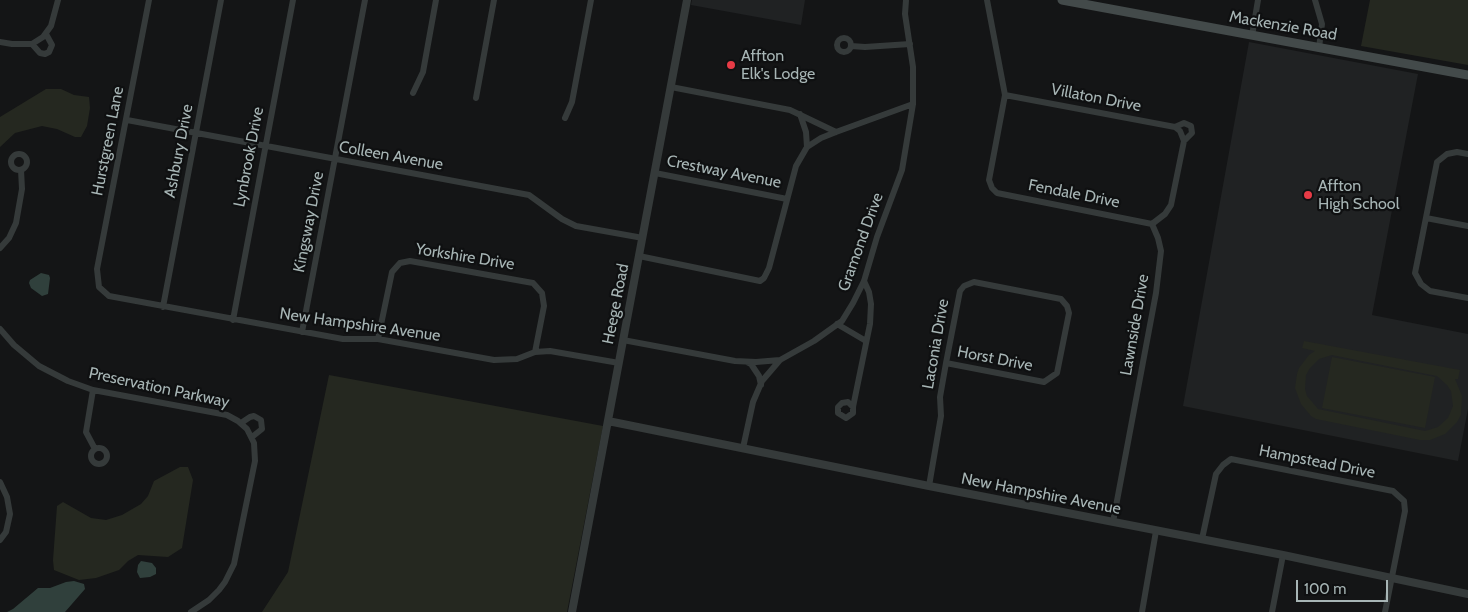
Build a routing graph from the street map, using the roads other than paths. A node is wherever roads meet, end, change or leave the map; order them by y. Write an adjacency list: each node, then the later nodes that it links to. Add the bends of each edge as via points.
1 (58, 0): 15 (street, via 52,26)
2 (149, 0): 30 (street, Hurstgreen Lane)
3 (221, 0): 33 (street, Ashbury Drive)
4 (293, 0): 35 (street, Lynbrook Drive)
5 (365, 0): 38 (street, Kingsway Drive)
6 (436, 0): 24 (street, via 423,72)
7 (494, 0): 26 (street)
8 (591, 0): 29 (street, via 572,102)
9 (687, 0): 23 (street, Heege Road)
10 (906, 0): 19 (street, Gramond Drive)
11 (987, 0): 25 (street)
12 (1062, 0): 16 (main road, Mackenzie Road)
13 (1258, 0): 16 (street)
14 (1315, 0): 21 (street, via 1322,24)
15 (46, 34): 18 (street); 18 (street, via 52,45 49,52 40,53)
16 (1252, 36): 21 (main road, Mackenzie Road)
17 (0, 42): 18 (street)
18 (32, 44)
19 (910, 44): 20 (street); 27 (street, Gramond Drive)
20 (851, 46)
21 (1319, 48): 22 (main road, Mackenzie Road)
22 (1468, 75)
23 (671, 87): 28 (street); 40 (street, Heege Road)
24 (413, 93)
25 (1005, 95): 31 (street, Villaton Drive); 43 (street, Fendale Drive, via 989,180 997,193)
26 (476, 98)
27 (912, 104): 32 (street); 48 (street, Gramond Drive, via 902,170)
28 (800, 114): 32 (street); 36 (street)
29 (565, 118)
30 (126, 120): 33 (street, Colleen Avenue); 49 (street, Hurstgreen Lane, via 98,269)
31 (1177, 129): 34 (street); 34 (street, via 1184,123 1192,126 1192,133)
32 (836, 132): 36 (street)
33 (197, 134): 35 (street, Colleen Avenue); 52 (street, Ashbury Drive)
34 (1184, 141): 43 (street, via 1171,205)
35 (265, 147): 38 (street, Colleen Avenue); 53 (street, Lynbrook Drive)
36 (807, 147): 41 (street, via 796,166)
37 (1468, 154): 42 (street, via 1447,154 1438,162)
38 (334, 160): 45 (street, Colleen Avenue, via 529,195 576,226); 56 (street, Kingsway Drive)
39 (21, 170): 46 (street, via 22,189 16,223)
40 (655, 173): 41 (street, Crestway Avenue); 45 (street, Heege Road)
41 (787, 199): 47 (street, via 769,268 760,281)
42 (1426, 218): 44 (street); 50 (street, via 1415,273 1430,291)
43 (1152, 224): 75 (street, Lawnside Drive, via 1161,251 1156,293)
44 (1468, 226)
45 (643, 238): 47 (street, Heege Road)
46 (0, 248)
47 (639, 256): 58 (street, Heege Road)
48 (864, 281): 54 (street, Gramond Drive, via 842,321); 59 (street, via 871,304)
49 (99, 287): 52 (street, New Hampshire Avenue, via 110,296)
50 (1468, 298)
51 (1067, 306): 64 (street, Horst Drive, via 1057,373 1044,382); 64 (street, Laconia Drive, via 1061,299 974,282 964,286 960,291)
52 (163, 307): 53 (street, New Hampshire Avenue)
53 (233, 320): 56 (street, New Hampshire Avenue)
54 (837, 324): 59 (street); 61 (street, Gramond Drive)
55 (0, 330): 66 (street, Preservation Parkway, via 38,366)
56 (302, 332): 57 (street, New Hampshire Avenue, via 343,339)
57 (378, 339): 60 (street, New Hampshire Avenue, via 494,360 517,359); 60 (street, Yorkshire Drive, via 392,272 400,263 410,261 532,282 542,293 544,306)
58 (624, 340): 62 (street); 63 (street, Heege Road)
59 (866, 342): 67 (street)
60 (535, 352): 63 (street, New Hampshire Avenue, via 550,351)
61 (780, 360): 62 (street); 65 (street, Gramond Drive)
62 (746, 361): 65 (street, via 759,376)
63 (619, 363): 68 (street, Heege Road)
64 (946, 363): 74 (street, Laconia Drive, via 940,397 941,416)
65 (761, 384): 71 (street, Gramond Drive, via 753,402)
66 (93, 390): 69 (street, Preservation Parkway, via 222,414); 72 (street, via 86,432)
67 (853, 407)
68 (608, 421): 71 (street, New Hampshire Avenue); 83 (street, Heege Road)
69 (241, 423): 70 (street, Preservation Parkway); 70 (street, Preservation Parkway, via 254,416 261,420 262,429)
70 (252, 437): 82 (street, Preservation Parkway, via 255,460 234,564 219,590)
71 (743, 448): 74 (street, New Hampshire Avenue)
72 (94, 449)
73 (0, 482): 78 (street, via 10,514 6,532)
74 (928, 486): 75 (street, New Hampshire Avenue)
75 (1113, 522): 76 (street, New Hampshire Avenue)
76 (1156, 531): 77 (street, New Hampshire Avenue); 84 (street)
77 (1202, 539): 79 (street, New Hampshire Avenue); 80 (street, Hampstead Drive, via 1216,474 1231,459 1393,491 1404,501 1405,510)
78 (0, 540)
79 (1283, 555): 80 (street, New Hampshire Avenue); 85 (street)
80 (1391, 578): 81 (street, New Hampshire Avenue); 86 (street)
81 (1468, 594)
82 (191, 612)
83 (572, 612)
84 (1142, 612)
85 (1272, 612)
86 (1385, 612)

